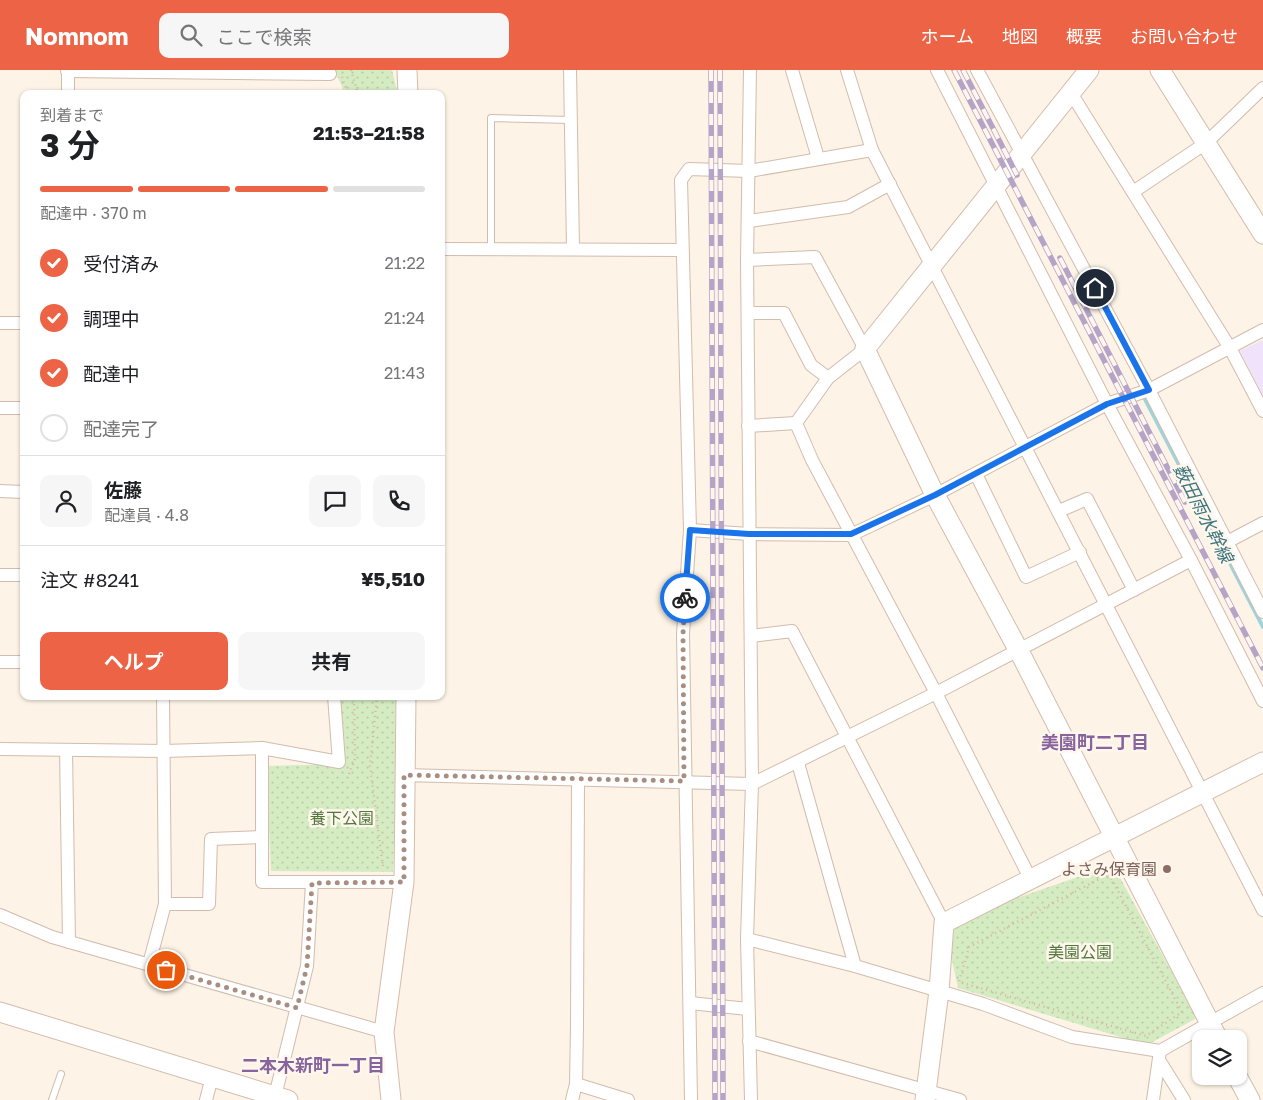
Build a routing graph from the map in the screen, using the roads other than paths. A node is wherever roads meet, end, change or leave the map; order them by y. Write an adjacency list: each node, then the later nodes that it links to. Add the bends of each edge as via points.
1 (328, 70): 11 (street, via 330,74)
2 (407, 70): 14 (street)
3 (570, 70): 16 (street)
4 (750, 70): 21 (street)
5 (792, 70): 20 (street)
6 (847, 70): 18 (street)
7 (936, 70): 23 (street)
8 (977, 70): 19 (street)
9 (1089, 70): 15 (street)
10 (1160, 70): 17 (street)
11 (68, 71): 13 (street)
12 (1263, 88): 17 (street)
13 (68, 90)
14 (408, 90)
15 (1071, 93): 19 (street); 24 (street)
16 (571, 120): 27 (lane, via 491,118); 28 (street)
17 (1206, 144): 24 (street); 26 (street)
18 (872, 150): 20 (street); 22 (street)
19 (1022, 152): 23 (street); 40 (street)
20 (818, 158): 21 (street)
21 (749, 171): 25 (street); 30 (street, via 689,169 684,172 680,180)
22 (890, 184): 25 (street, via 848,207); 32 (street)
23 (996, 184): 32 (street); 41 (street)
24 (1133, 192): 37 (street)
25 (749, 221): 31 (street)
26 (1263, 234)
27 (491, 248): 28 (street); 29 (street)
28 (573, 248): 30 (street)
29 (445, 249)
30 (682, 250): 54 (street)
31 (748, 260): 33 (street); 38 (street, via 815,257)
32 (931, 265): 38 (street); 47 (street)
33 (748, 313): 39 (street, via 784,313 811,365); 46 (street)
34 (0, 323): 35 (street)
35 (20, 323)
36 (1263, 330): 37 (street)
37 (1230, 348): 40 (street); 44 (street)
38 (865, 349): 39 (street); 51 (street)
39 (828, 378): 45 (street)
40 (1149, 390): 41 (street); 57 (street)
41 (1107, 404): 47 (street); 59 (street)
42 (0, 408): 43 (street)
43 (20, 408)
44 (1263, 411)
45 (796, 423): 46 (street); 56 (street)
46 (748, 426): 55 (street)
47 (1025, 446): 48 (street); 52 (street)
48 (976, 474): 51 (street); 58 (street, via 1026,577)
49 (0, 491): 50 (street)
50 (20, 492)
51 (935, 495): 56 (street); 66 (street)
52 (1059, 511): 58 (street); 62 (street, via 1087,499)
53 (1263, 523): 57 (street)
54 (690, 530): 55 (street); 83 (street, via 683,634)
55 (749, 534): 56 (street); 65 (street)
56 (851, 534): 69 (street)
57 (1227, 542): 64 (street)
58 (1080, 552): 63 (street)
59 (1191, 560): 62 (street); 73 (street)
60 (0, 575): 61 (street)
61 (20, 575)
62 (1134, 590): 63 (street)
63 (1107, 604): 66 (street); 85 (street)
64 (1263, 612)
65 (751, 636): 74 (street, via 792,631); 84 (street)
66 (1019, 651): 69 (street); 86 (street)
67 (0, 662): 68 (street)
68 (20, 662)
69 (936, 693): 74 (street); 88 (street)
70 (163, 700): 78 (street)
71 (334, 700): 75 (street, via 340,762)
72 (406, 700): 81 (street)
73 (1263, 701)
74 (848, 738): 80 (street); 94 (street)
75 (262, 748): 78 (street); 87 (street)
76 (0, 749): 77 (street)
77 (66, 750): 78 (street); 96 (street)
78 (164, 750): 91 (street)
79 (1263, 762): 85 (street)
80 (798, 763): 84 (street); 98 (street)
81 (404, 775): 82 (street); 89 (street)
82 (578, 779): 83 (street); 113 (street)
83 (684, 781): 84 (street); 101 (street)
84 (752, 784): 95 (street)
85 (1204, 792): 86 (street); 92 (street)
86 (1115, 836): 88 (street); 105 (street)
87 (262, 837): 90 (street, via 262,882); 91 (street, via 211,839 209,904)
88 (1031, 880): 94 (street)
89 (404, 882): 90 (street); 107 (street)
90 (312, 883): 102 (street, via 307,966)
91 (165, 904): 97 (street)
92 (1263, 910)
93 (0, 915): 96 (street)
94 (944, 923): 99 (street)
95 (748, 939): 98 (street); 103 (street)
96 (69, 942): 97 (street)
97 (149, 964): 102 (street)
98 (855, 966): 99 (street)
99 (939, 991): 110 (street, via 1072,1037); 115 (street)
100 (1263, 993): 106 (street)
101 (690, 1003): 103 (street); 122 (street)
102 (297, 1008): 107 (street); 116 (street)
103 (748, 1009): 108 (street)
104 (0, 1012): 112 (street)
105 (1213, 1030)
106 (1215, 1030)
107 (384, 1032): 119 (street)
108 (750, 1041): 115 (street, via 889,1078); 123 (street)
109 (1192, 1041): 110 (street)
110 (1159, 1056): 125 (street); 126 (street)
111 (61, 1074): 117 (lane)
112 (212, 1078): 116 (street); 118 (street)
113 (576, 1084): 120 (street); 121 (street)
114 (1242, 1085): 127 (street)
115 (926, 1096): 124 (street)
116 (282, 1098)
117 (52, 1100)
118 (206, 1100)
119 (391, 1100)
120 (572, 1100)
121 (628, 1100)
122 (691, 1100)
123 (751, 1100)
124 (960, 1100)
125 (1153, 1100)
126 (1184, 1100)
127 (1250, 1100)

